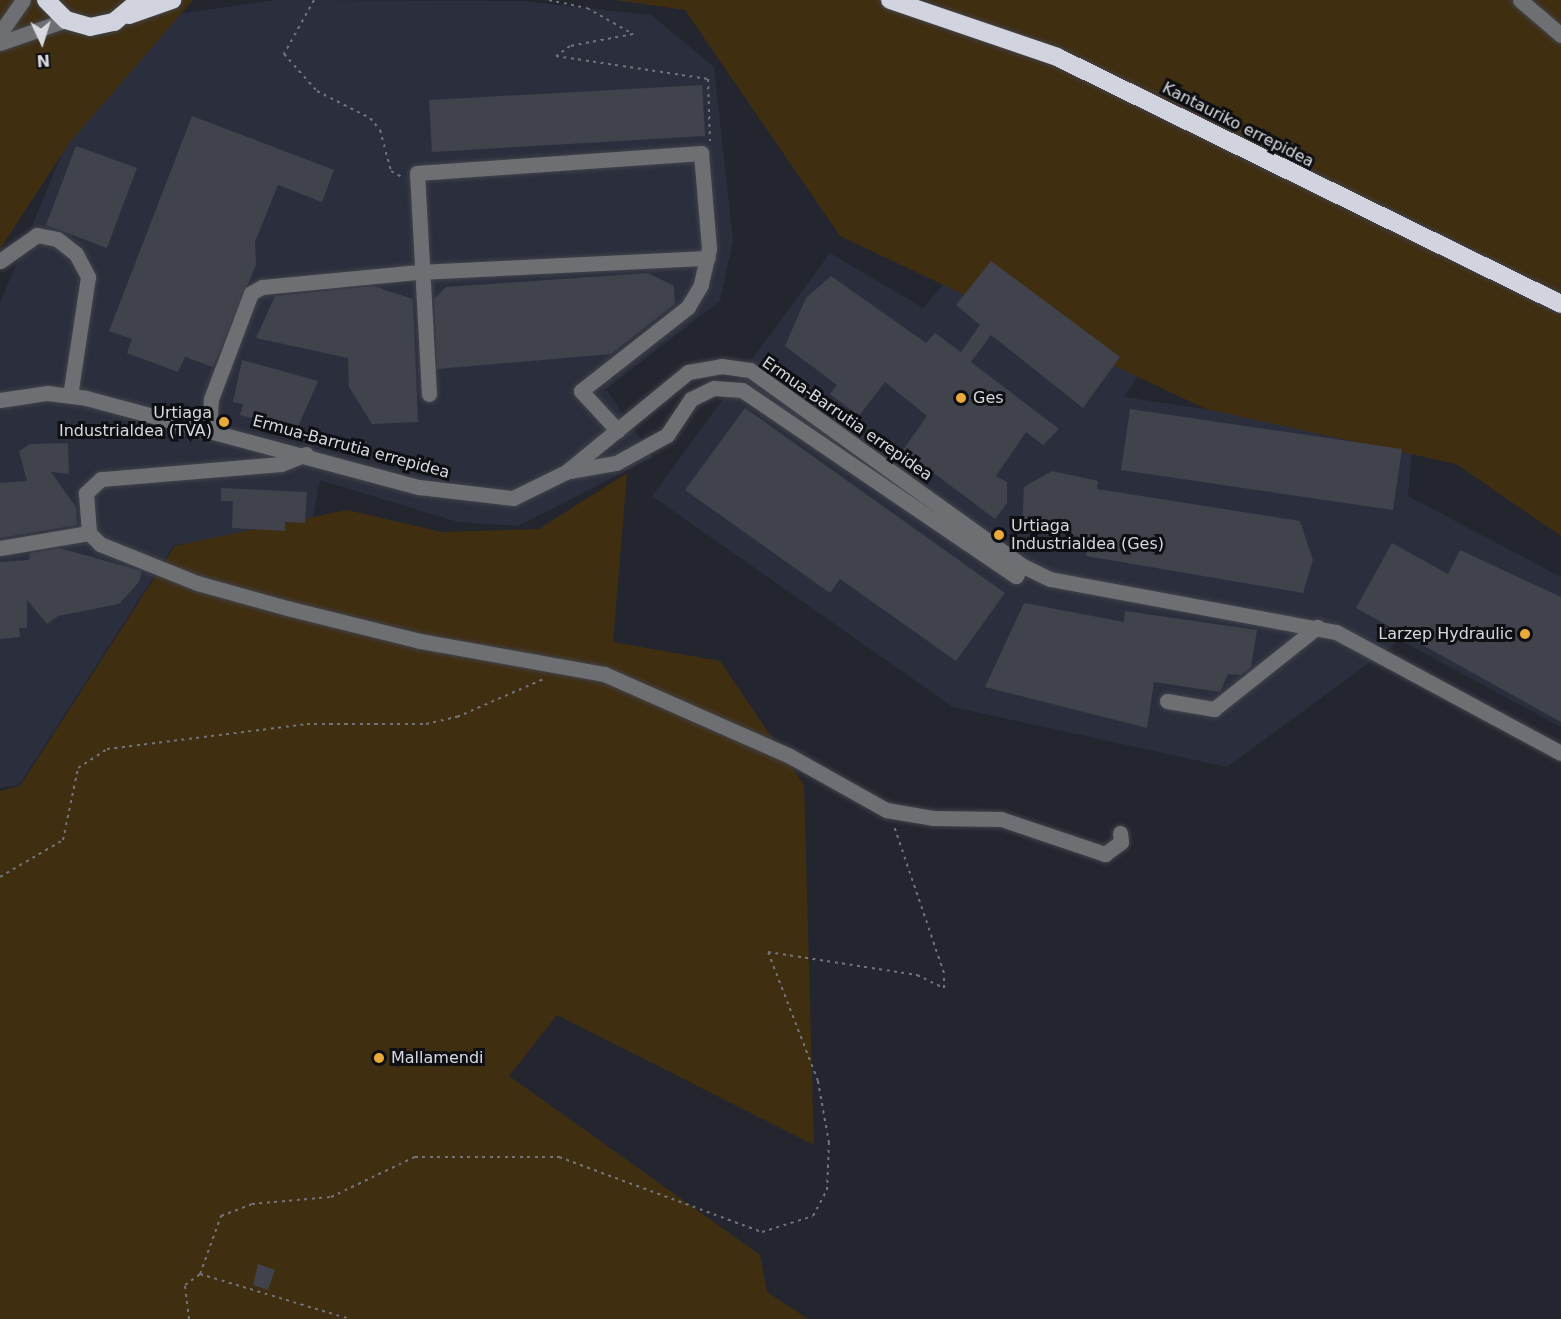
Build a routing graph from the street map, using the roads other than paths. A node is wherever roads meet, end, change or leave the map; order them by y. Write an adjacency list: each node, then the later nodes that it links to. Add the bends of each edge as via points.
1 (23, 0): 9 (street)
2 (46, 0): 8 (highway)
3 (140, 0): 7 (highway)
4 (171, 0): 7 (highway)
5 (890, 0): 15 (highway, Kantauriko errepidea, via 1057,57)
6 (1520, 0): 10 (street)
7 (125, 16): 8 (highway, via 90,27)
8 (66, 20): 11 (street)
9 (0, 33)
10 (1561, 35)
11 (0, 43)
12 (708, 258): 14 (street); 14 (street, via 701,153 417,177); 20 (street, via 688,308 581,391)
13 (0, 261): 17 (street, via 37,235 57,239 76,254 88,278)
14 (419, 272): 16 (street); 19 (street, via 273,285 251,293 211,399)
15 (1561, 304)
16 (429, 394)
17 (70, 396): 18 (street, Ermua-Barrutia errepidea); 19 (street, Ermua-Barrutia errepidea)
18 (0, 400)
19 (209, 428): 21 (street, Ermua-Barrutia errepidea)
20 (618, 430): 22 (street, Ermua-Barrutia errepidea); 25 (street, Ermua-Barrutia errepidea, via 688,372 722,366 750,370)
21 (306, 454): 22 (street, Ermua-Barrutia errepidea, via 478,497 513,498); 23 (street, via 281,464 101,479 86,493)
22 (566, 472): 25 (street, via 616,463 667,435 691,399 714,388 742,390 1016,576)
23 (89, 534): 24 (street); 29 (street, via 100,544 197,583 287,608 420,641 572,666 612,677 723,724 886,810 934,818 1001,819 1104,854 1120,842)
24 (0, 548)
25 (1021, 565): 26 (street, Ermua-Barrutia errepidea, via 1050,579)
26 (1317, 627): 27 (street, via 1214,709); 28 (street, Ermua-Barrutia errepidea, via 1406,668)
27 (1167, 701)
28 (1561, 753)
29 (1120, 833)

